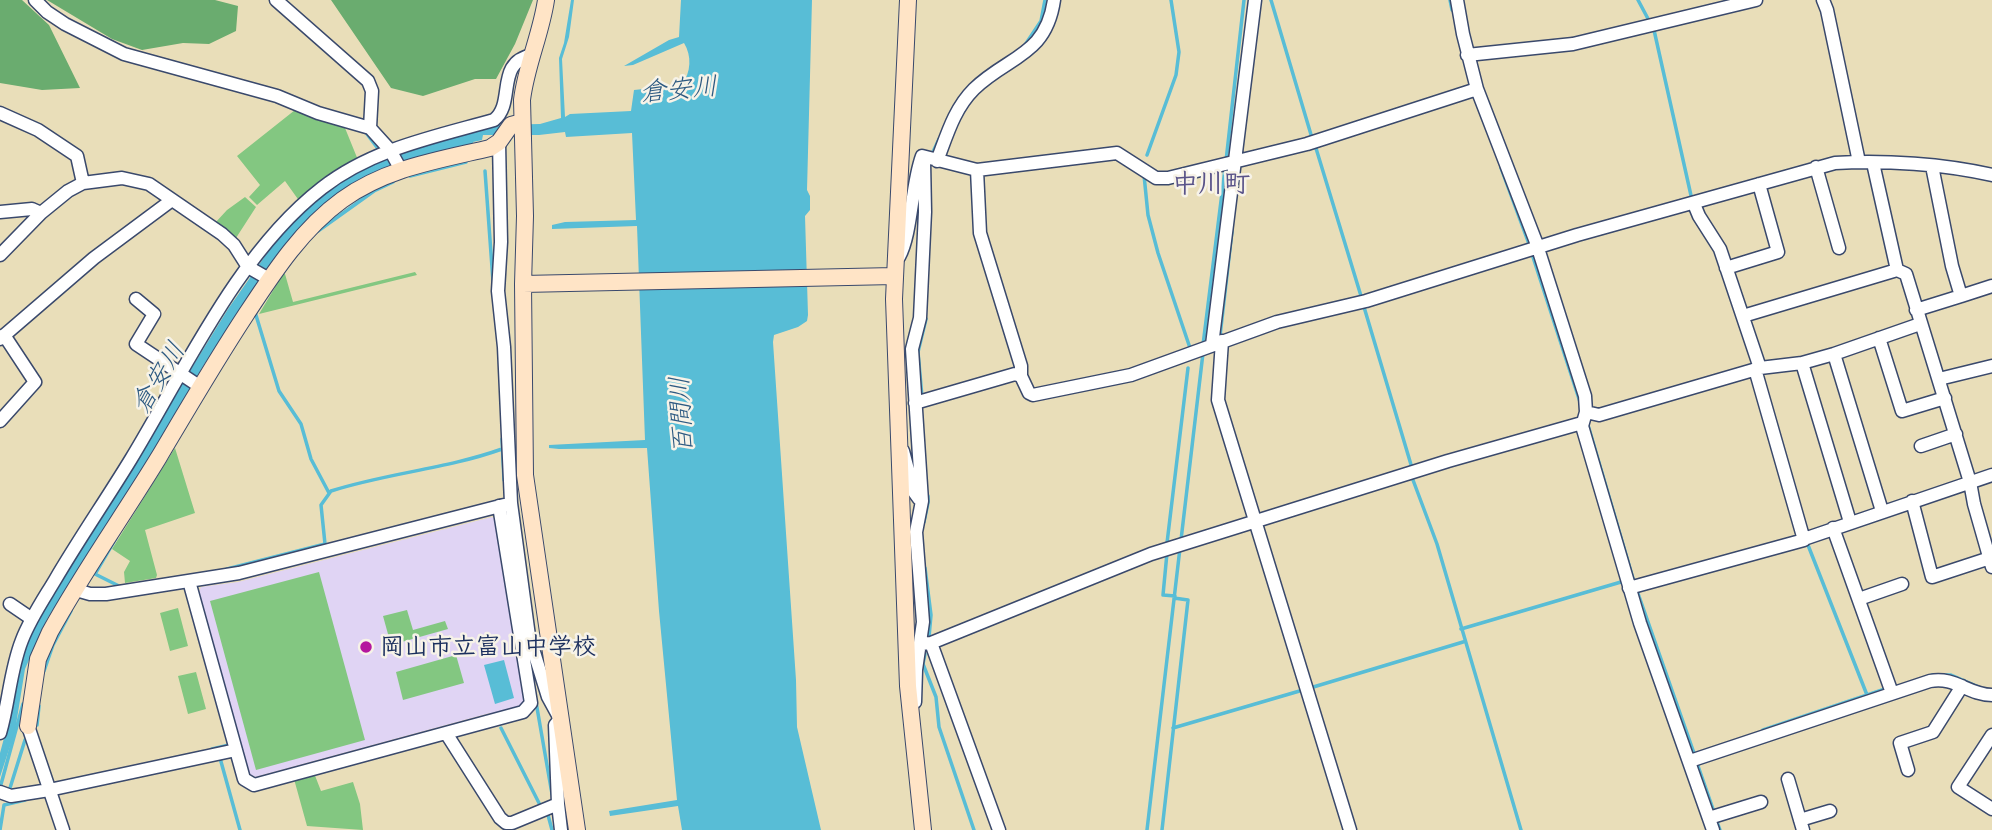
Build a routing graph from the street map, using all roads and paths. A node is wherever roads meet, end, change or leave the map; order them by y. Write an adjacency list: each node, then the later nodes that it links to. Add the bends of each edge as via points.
1 (35, 0): 15 (street, via 65,24 124,54 277,96)
2 (276, 0): 15 (street, via 368,81 372,91)
3 (546, 0): 10 (street)
4 (908, 0): 39 (street)
5 (1054, 0): 19 (street, via 1047,27 1028,52 988,78 957,110)
6 (1255, 0): 21 (street)
7 (1457, 0): 11 (street)
8 (1756, 0): 11 (street, via 1573,44)
9 (1823, 0): 20 (street)
10 (533, 55): 14 (street, via 524,83); 17 (street, via 522,57 513,66 505,85 503,110 494,120)
11 (1468, 55): 12 (street)
12 (1477, 89): 21 (street); 34 (street)
13 (0, 113): 28 (street, via 38,130 77,156)
14 (522, 122): 16 (street, via 511,125); 42 (street)
15 (370, 128): 17 (street)
16 (499, 142): 25 (street, via 491,148); 71 (street)
17 (384, 153): 25 (street); 37 (street, via 323,188 289,217)
18 (924, 156): 19 (street); 39 (street, via 904,245); 61 (street, via 920,318 912,349)
19 (937, 161): 26 (street)
20 (1859, 162): 22 (street); 24 (street)
21 (1233, 163): 26 (street, via 1168,178 1156,178 1117,153); 51 (street)
22 (1873, 163): 23 (street); 40 (street)
23 (1932, 166): 27 (street); 44 (street)
24 (1816, 167): 29 (street); 35 (street)
25 (401, 170): 41 (street, via 365,185 328,210)
26 (977, 170): 57 (street, via 980,233)
27 (1992, 175)
28 (83, 183): 30 (street, via 122,178 149,184); 33 (street)
29 (1759, 184): 31 (street); 38 (street, via 1778,252)
30 (172, 200): 37 (street, via 234,245); 49 (street, via 94,258)
31 (1693, 204): 34 (street); 38 (street)
32 (0, 212): 33 (street, via 32,209)
33 (41, 213): 36 (street)
34 (1538, 248): 51 (street, via 1366,301 1277,322); 62 (street, via 1586,396)
35 (1839, 248)
36 (0, 256)
37 (248, 267): 41 (street); 56 (street)
38 (1726, 268): 47 (street)
39 (894, 269): 42 (street, via 873,277); 66 (street)
40 (1897, 270): 46 (street, via 1906,274); 47 (street)
41 (267, 278): 59 (street)
42 (523, 284): 93 (street, via 525,475)
43 (1992, 286): 44 (street)
44 (1961, 296): 46 (street)
45 (136, 299): 56 (street, via 154,314 136,344)
46 (1916, 310): 48 (street)
47 (1743, 316): 55 (street)
48 (1920, 324): 50 (street); 58 (street)
49 (2, 337): 63 (street, via 35,382)
50 (1879, 338): 52 (street); 60 (street, via 1902,411)
51 (1210, 346): 57 (street, via 1131,375 1033,394); 73 (street, via 1218,400)
52 (1834, 354): 53 (street); 72 (street)
53 (1802, 363): 55 (street); 74 (street)
54 (1992, 366): 58 (street)
55 (1758, 368): 62 (street); 77 (street)
56 (180, 374): 59 (street); 85 (street, via 84,531)
57 (1021, 376): 61 (street)
58 (1939, 379): 60 (street)
59 (197, 385): 82 (street)
60 (1945, 398): 64 (street)
61 (920, 402): 69 (street)
62 (1584, 417): 73 (street); 81 (street)
63 (0, 421)
64 (1956, 434): 65 (street); 68 (street)
65 (1921, 446)
66 (898, 448): 69 (street, via 905,453 914,492); 92 (street)
67 (1992, 475): 68 (street)
68 (1970, 482): 70 (street); 76 (street)
69 (922, 501): 88 (street, via 916,532)
70 (1912, 501): 72 (street); 78 (street, via 1932,576)
71 (505, 505): 79 (street); 87 (street)
72 (1882, 511): 74 (street)
73 (1255, 521): 88 (street, via 1088,579); 115 (street)
74 (1850, 522): 75 (street)
75 (1833, 528): 77 (street); 83 (street)
76 (1987, 533): 78 (street)
77 (1806, 538): 81 (street)
78 (1991, 562)
79 (189, 582): 82 (street, via 106,594); 98 (street)
80 (1902, 584): 83 (street)
81 (1634, 587): 99 (street)
82 (76, 590): 85 (street)
83 (1859, 599): 90 (street)
84 (10, 604): 86 (street)
85 (48, 612): 86 (street); 94 (street)
86 (32, 619): 95 (street, via 17,655)
87 (524, 637): 93 (street); 96 (street, via 531,702 523,712)
88 (926, 644): 92 (street, via 916,670 916,701); 114 (street)
89 (1962, 686): 90 (street, via 1939,679); 91 (street); 100 (street, via 1933,732 1900,743)
90 (1891, 689): 99 (street)
91 (1992, 695)
92 (910, 714): 113 (street)
93 (560, 719): 105 (street, via 555,725); 112 (street)
94 (28, 726): 102 (street)
95 (0, 733)
96 (446, 733): 98 (street, via 254,785 244,779); 105 (street, via 506,823)
97 (1992, 735): 106 (street, via 1958,787)
98 (236, 750): 102 (street)
99 (1694, 760): 108 (street)
100 (1908, 770)
101 (1788, 779): 109 (street)
102 (49, 790): 103 (street, via 11,796); 110 (street)
103 (0, 792)
104 (1760, 802): 108 (street)
105 (558, 804): 111 (street)
106 (1992, 809)
107 (1830, 811): 109 (street)
108 (1713, 820)
109 (1801, 825)
110 (63, 830)
111 (561, 830)
112 (577, 830)
113 (923, 830)
114 (999, 830)
115 (1350, 830)

